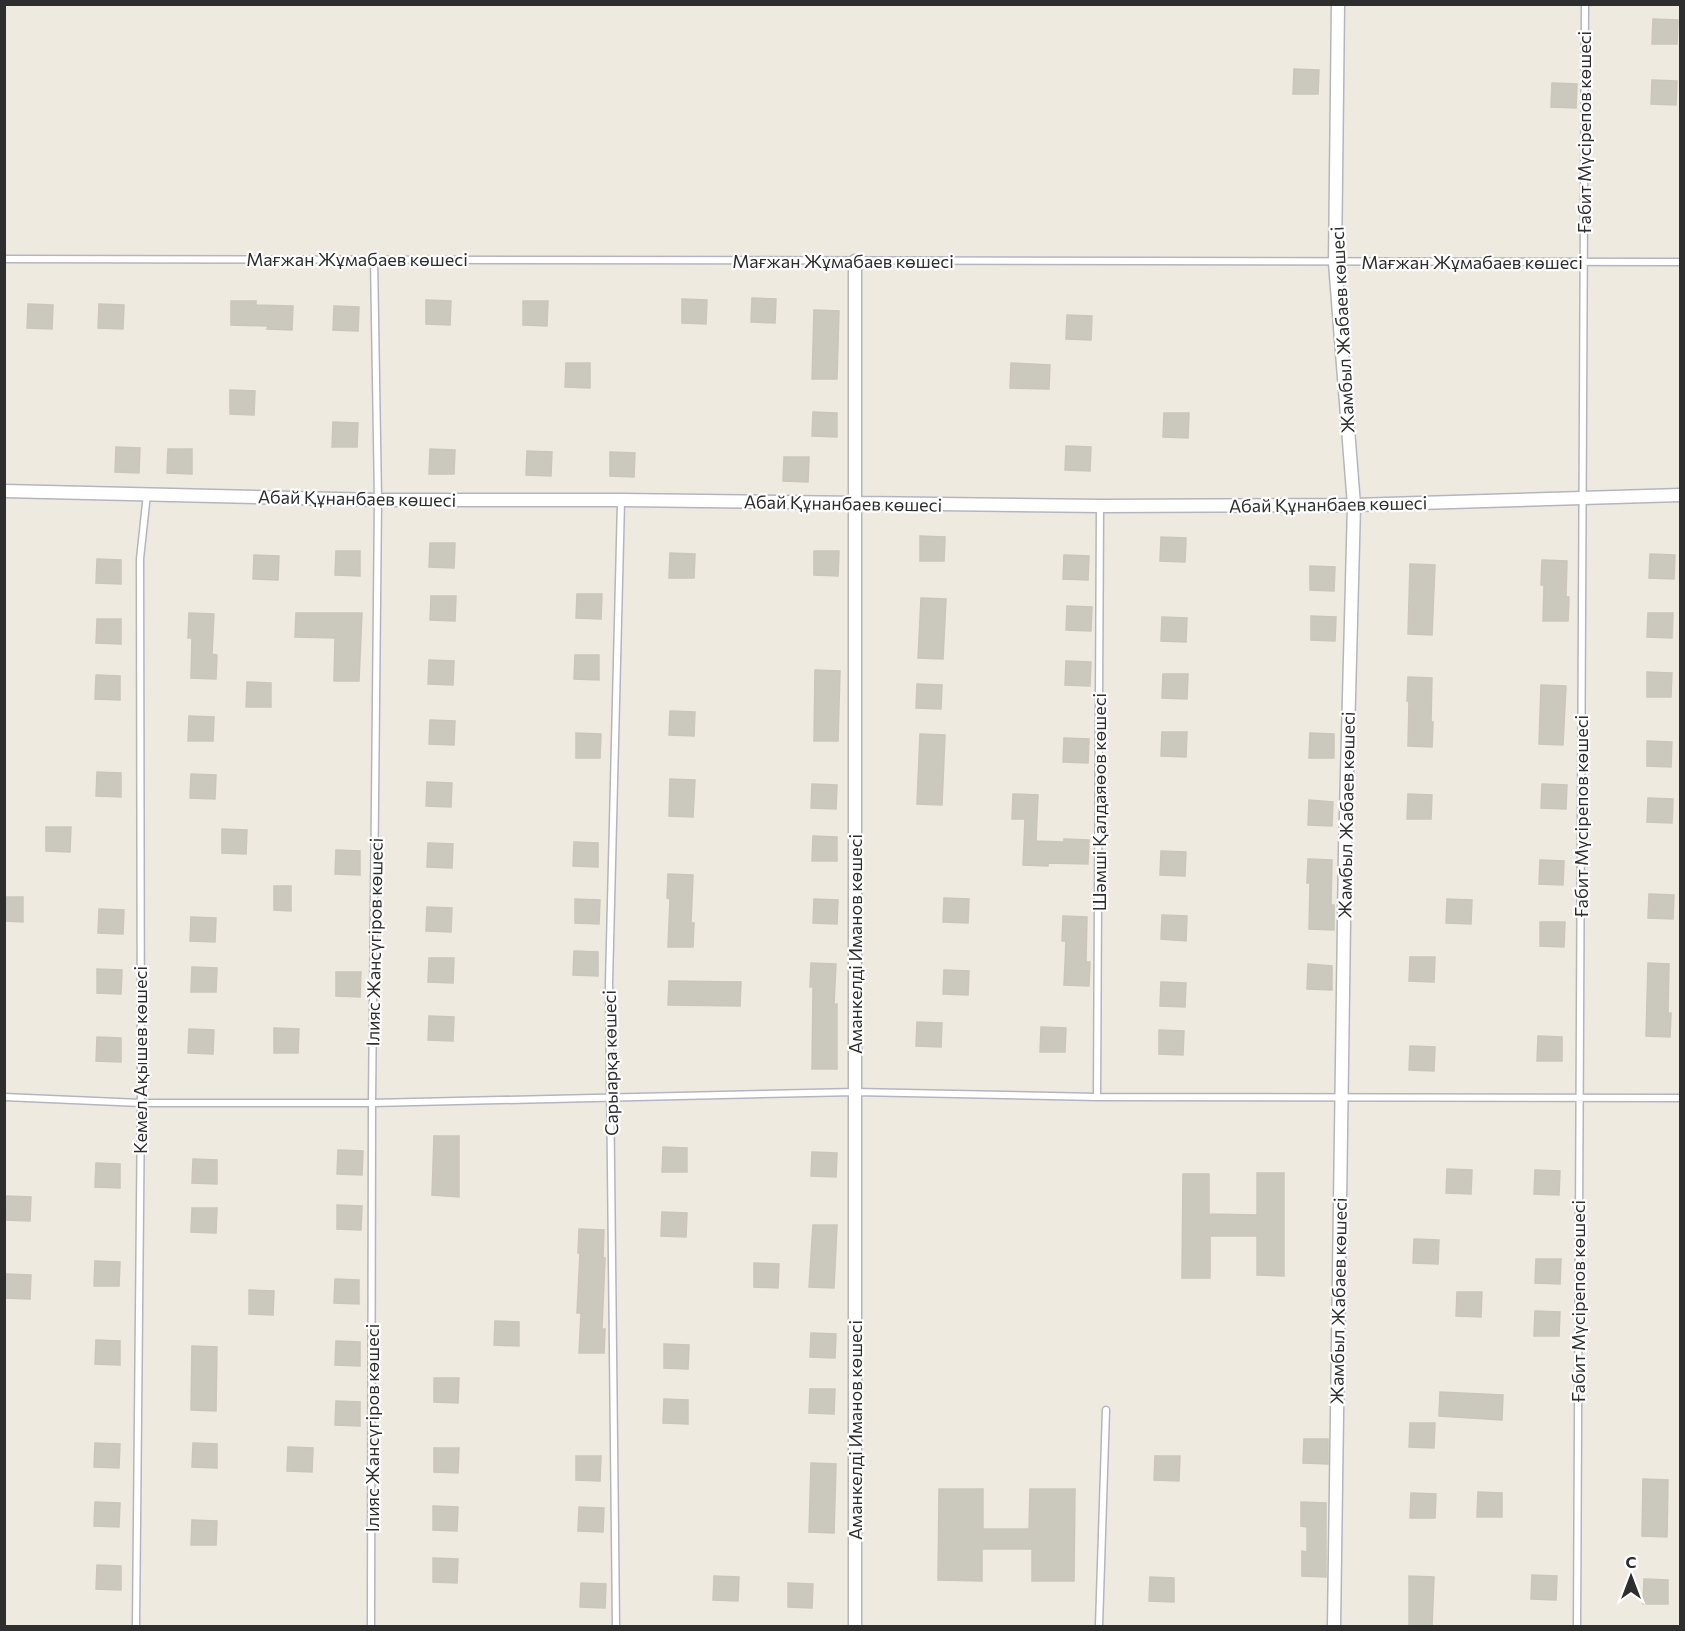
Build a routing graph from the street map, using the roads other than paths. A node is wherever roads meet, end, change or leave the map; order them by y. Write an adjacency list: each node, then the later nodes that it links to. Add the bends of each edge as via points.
1 (1338, 4): 8 (street, Жамбыл Жабаев көшесі)
2 (1585, 4): 6 (lane, Ғабит Мүсірепов көшесі)
3 (374, 258): 4 (lane, Мағжан Жұмабаев көшесі); 5 (lane, Мағжан Жұмабаев көшесі); 13 (lane, Ілияс Жансүгіров көшесі)
4 (4, 259)
5 (855, 261): 8 (lane, Мағжан Жұмабаев көшесі); 15 (street, Аманкелді Иманов көшесі)
6 (1584, 261): 7 (lane, Мағжан Жұмабаев көшесі); 8 (lane, Мағжан Жұмабаев көшесі); 12 (lane, Ғабит Мүсірепов көшесі)
7 (1680, 262)
8 (1335, 263): 16 (street, Жамбыл Жабаев көшесі)
9 (4, 491): 10 (street, Абай Құнанбаев көшесі)
10 (147, 493): 13 (street, Абай Құнанбаев көшесі); 25 (lane, Кемел Ақышев көшесі, via 140,559)
11 (1680, 495): 12 (street, Абай Құнанбаев көшесі)
12 (1582, 497): 16 (street, Абай Құнанбаев көшесі); 23 (lane, Ғабит Мүсірепов көшесі)
13 (378, 500): 14 (street, Абай Құнанбаев көшесі); 26 (lane, Ілияс Жансүгіров көшесі)
14 (621, 500): 15 (street, Абай Құнанбаев көшесі); 20 (lane, Сарыарқа көшесі, via 609,983)
15 (856, 503): 17 (street, Абай Құнанбаев көшесі); 18 (street, Аманкелді Иманов көшесі)
16 (1354, 505): 17 (street, Абай Құнанбаев көшесі); 22 (street, Жамбыл Жабаев көшесі)
17 (1100, 506): 21 (lane, Шәмші Қалдаяөов көшесі)
18 (855, 1092): 20 (lane); 21 (lane); 31 (street, Аманкелді Иманов көшесі)
19 (4, 1097): 25 (lane)
20 (610, 1097): 26 (lane); 30 (lane, Сарыарқа көшесі)
21 (1097, 1097): 22 (lane)
22 (1341, 1098): 23 (lane); 33 (street, Жамбыл Жабаев көшесі)
23 (1579, 1098): 24 (lane); 34 (lane, Ғабит Мүсірепов көшесі)
24 (1680, 1098)
25 (141, 1103): 26 (lane); 28 (lane, Кемел Ақышев көшесі)
26 (372, 1103): 29 (lane, Ілияс Жансүгіров көшесі)
27 (1106, 1410): 32 (lane)
28 (136, 1626)
29 (371, 1626)
30 (616, 1626)
31 (855, 1626)
32 (1099, 1626)
33 (1334, 1626)
34 (1577, 1626)

